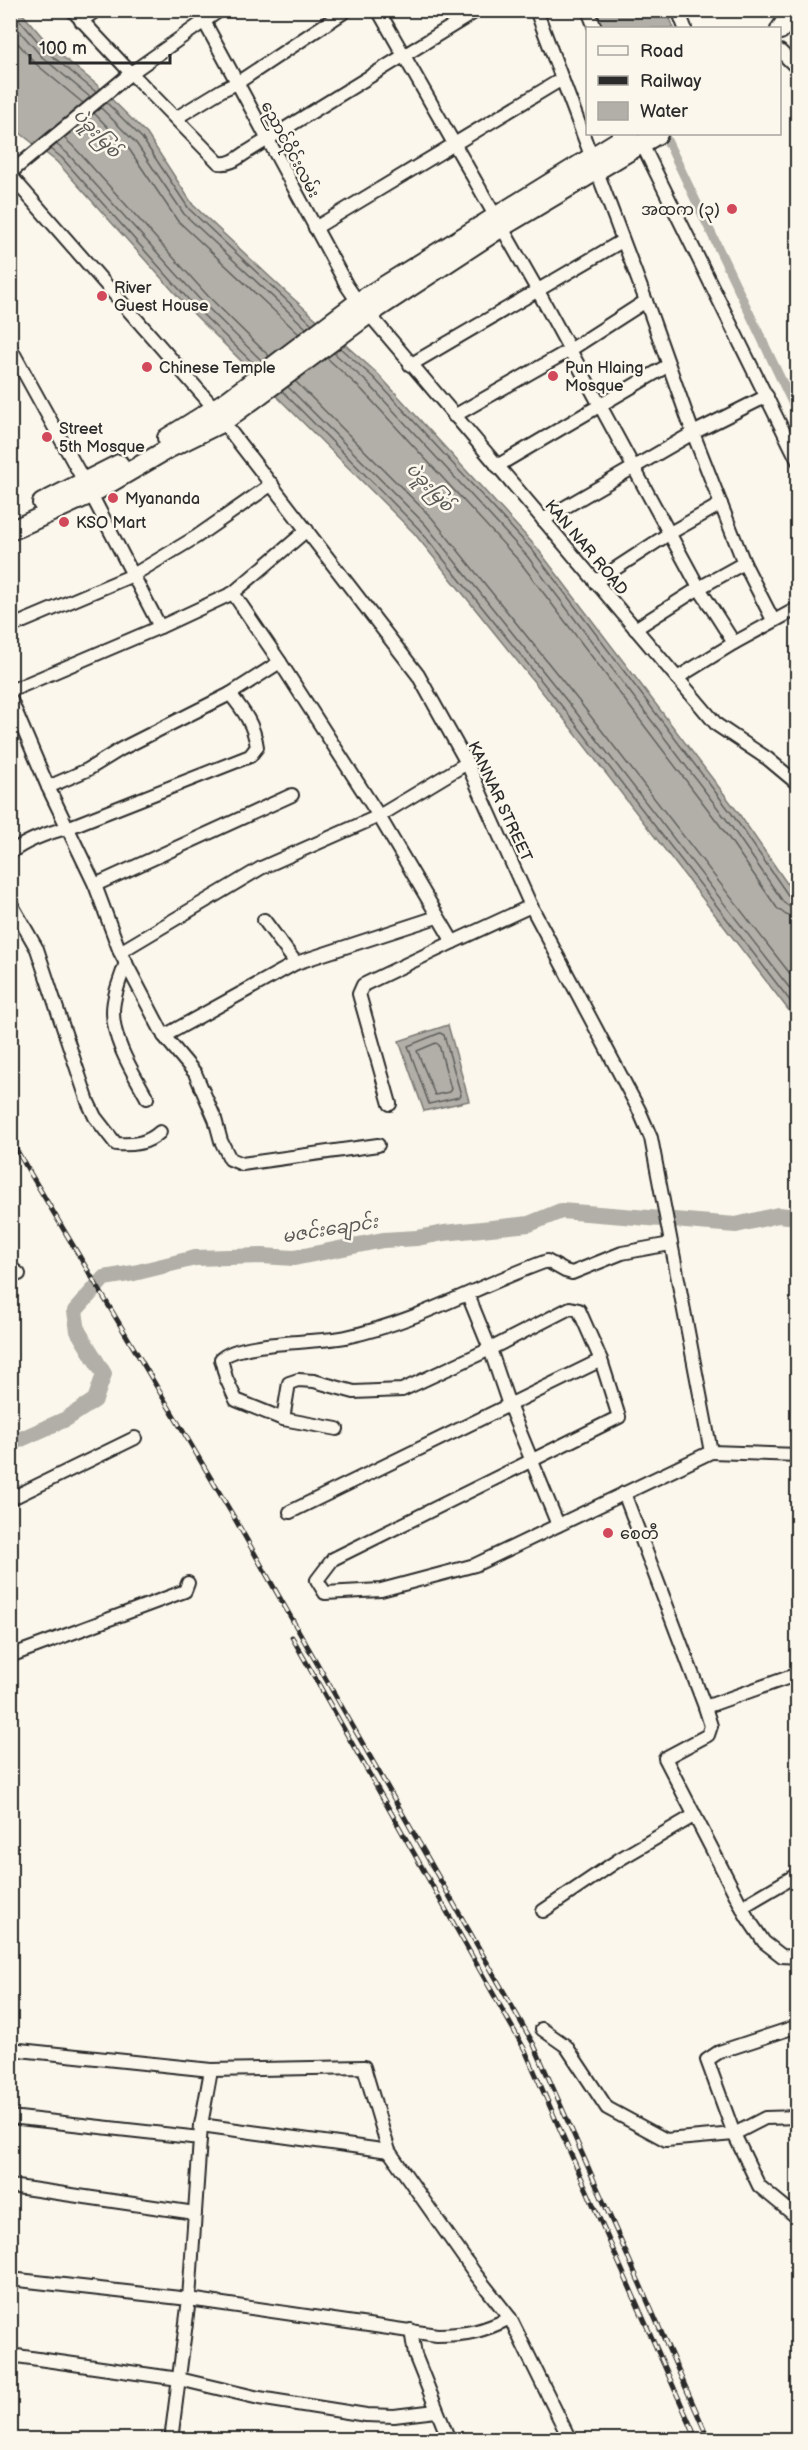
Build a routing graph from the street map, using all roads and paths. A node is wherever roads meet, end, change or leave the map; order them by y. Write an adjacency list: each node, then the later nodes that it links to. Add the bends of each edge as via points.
1 (72, 10): 13 (street)
2 (97, 10): 13 (street)
3 (220, 10): 12 (street)
4 (347, 10): 23 (street)
5 (378, 10): 19 (street)
6 (536, 10): 22 (street)
7 (588, 10): 14 (street)
8 (678, 10): 15 (street)
9 (779, 10): 16 (highway)
10 (793, 10): 17 (highway)
11 (471, 13): 19 (street)
12 (201, 16): 21 (street); 23 (street, ညောင်ဝိုင်းလမ်း)
13 (81, 21): 21 (street)
14 (595, 27)
15 (685, 27)
16 (767, 27)
17 (781, 28)
18 (781, 52): 20 (street)
19 (405, 56): 26 (street); 27 (street)
20 (798, 69)
21 (131, 73): 24 (street); 29 (street)
22 (562, 79): 27 (street); 28 (street)
23 (237, 83): 24 (street); 26 (street, ညောင်ဝိုင်းလမ်း)
24 (176, 118): 26 (street, via 223,164)
25 (632, 136): 28 (highway); 40 (street)
26 (267, 139): 31 (street, ညောင်ဝိုင်းလမ်း)
27 (454, 144): 30 (street); 31 (street)
28 (594, 165): 30 (highway); 32 (street)
29 (11, 174): 42 (street, KANNAR STREET)
30 (499, 222): 33 (street); 35 (highway)
31 (315, 228): 35 (street, ညောင်ဝိုင်းလမ်း)
32 (622, 241): 33 (street); 34 (street)
33 (538, 291): 37 (street); 38 (street)
34 (646, 301): 37 (street); 39 (street)
35 (359, 311): 38 (street, KAN NAR ROAD); 42 (highway)
36 (10, 347): 49 (street)
37 (570, 350): 41 (street); 43 (street)
38 (410, 365): 43 (street, KAN NAR ROAD)
39 (668, 366): 41 (street); 44 (street)
40 (767, 396): 44 (street); 45 (street)
41 (600, 404): 46 (street); 47 (street)
42 (226, 411): 48 (street, KANNAR STREET); 49 (highway, via 168,448)
43 (454, 417): 46 (street, KAN NAR ROAD)
44 (693, 433): 47 (street); 50 (street)
45 (798, 461)
46 (496, 466): 52 (street, KAN NAR ROAD)
47 (634, 468): 52 (street); 55 (street)
48 (272, 484): 54 (street, KANNAR STREET); 57 (street)
49 (88, 489): 51 (highway); 53 (highway); 57 (street)
50 (721, 504): 55 (street); 56 (street)
51 (10, 518)
52 (543, 520): 58 (street, KAN NAR ROAD)
53 (10, 531)
54 (307, 531): 60 (street); 72 (street, KANNAR STREET, via 418,675)
55 (670, 533): 58 (street); 59 (street)
56 (744, 563): 59 (street); 62 (street)
57 (133, 575): 63 (street); 64 (street)
58 (595, 582): 65 (street, KAN NAR ROAD)
59 (699, 588): 65 (street); 66 (street)
60 (232, 593): 64 (street); 67 (street)
61 (798, 608): 62 (street)
62 (773, 621): 66 (street)
63 (10, 627)
64 (160, 627): 69 (street)
65 (635, 629): 68 (street, KAN NAR ROAD)
66 (734, 643): 68 (street)
67 (280, 662): 70 (street); 76 (street)
68 (677, 678): 73 (street, KAN NAR ROAD, via 717,725)
69 (10, 691)
70 (230, 694): 74 (street); 77 (street, via 255,731 257,747 250,756)
71 (12, 706): 74 (street)
72 (467, 763): 76 (street); 81 (street, KANNAR STREET)
73 (798, 784)
74 (48, 787): 77 (street)
75 (292, 795): 79 (street)
76 (379, 816): 82 (street); 85 (street, via 261,868)
77 (67, 828): 78 (street); 79 (street)
78 (10, 853)
79 (95, 885): 85 (street)
80 (10, 902): 90 (street, via 37,949 95,1117 116,1144 134,1145)
81 (531, 906): 84 (street); 92 (street, KANNAR STREET, via 651,1138)
82 (437, 917): 84 (street); 86 (street)
83 (264, 920): 86 (street)
84 (453, 942): 89 (street, via 363,986 358,994)
85 (123, 957): 87 (street); 88 (street, via 112,1013 126,1060)
86 (296, 963): 87 (street)
87 (164, 1036): 91 (street, via 195,1072 230,1159 242,1164)
88 (147, 1098)
89 (390, 1104)
90 (160, 1132)
91 (378, 1145)
92 (669, 1240): 93 (street, via 572,1273 547,1261); 100 (street, KANNAR STREET)
93 (468, 1295): 94 (street); 97 (street, via 345,1338 227,1353 221,1359 236,1400)
94 (490, 1349): 95 (street, via 570,1308 579,1310); 96 (street); 97 (street, via 402,1390 354,1392 314,1381 289,1383)
95 (601, 1360): 96 (street); 102 (street, via 619,1417)
96 (509, 1405): 102 (street); 105 (street)
97 (283, 1419): 98 (street)
98 (337, 1429)
99 (135, 1438): 104 (street)
100 (711, 1452): 101 (street); 103 (street)
101 (798, 1455)
102 (532, 1458): 106 (street); 106 (street, via 333,1559 317,1580 325,1593 381,1590 475,1565)
103 (624, 1493): 106 (street); 110 (street)
104 (10, 1499)
105 (290, 1512)
106 (558, 1525)
107 (188, 1583): 108 (street, via 185,1591)
108 (10, 1656)
109 (798, 1674): 110 (street)
110 (705, 1707): 111 (street, via 711,1726 708,1735 665,1758)
111 (695, 1815): 113 (street); 114 (street)
112 (798, 1874): 113 (street)
113 (742, 1907): 115 (street, via 764,1942 782,1956)
114 (543, 1911)
115 (798, 1956)
116 (798, 2026): 123 (street, via 719,2052 707,2060)
117 (542, 2029): 123 (street, via 566,2046 607,2108 666,2140)
118 (10, 2049): 119 (street)
119 (211, 2070): 122 (street); 124 (street, via 364,2067)
120 (10, 2117): 122 (street)
121 (798, 2117): 123 (street, via 765,2118)
122 (201, 2132): 124 (street); 126 (street)
123 (734, 2134): 127 (street, via 759,2186)
124 (389, 2151): 130 (street)
125 (10, 2186): 126 (street)
126 (195, 2213): 129 (street)
127 (798, 2218)
128 (10, 2279): 129 (street)
129 (189, 2299): 131 (street); 133 (street)
130 (510, 2318): 131 (street, via 489,2329 464,2335); 137 (street)
131 (411, 2331): 134 (street, via 415,2355)
132 (10, 2355): 133 (street)
133 (179, 2379): 134 (street, via 259,2398 366,2415); 135 (street)
134 (436, 2411): 136 (street)
135 (171, 2439)
136 (449, 2439)
137 (570, 2439)

